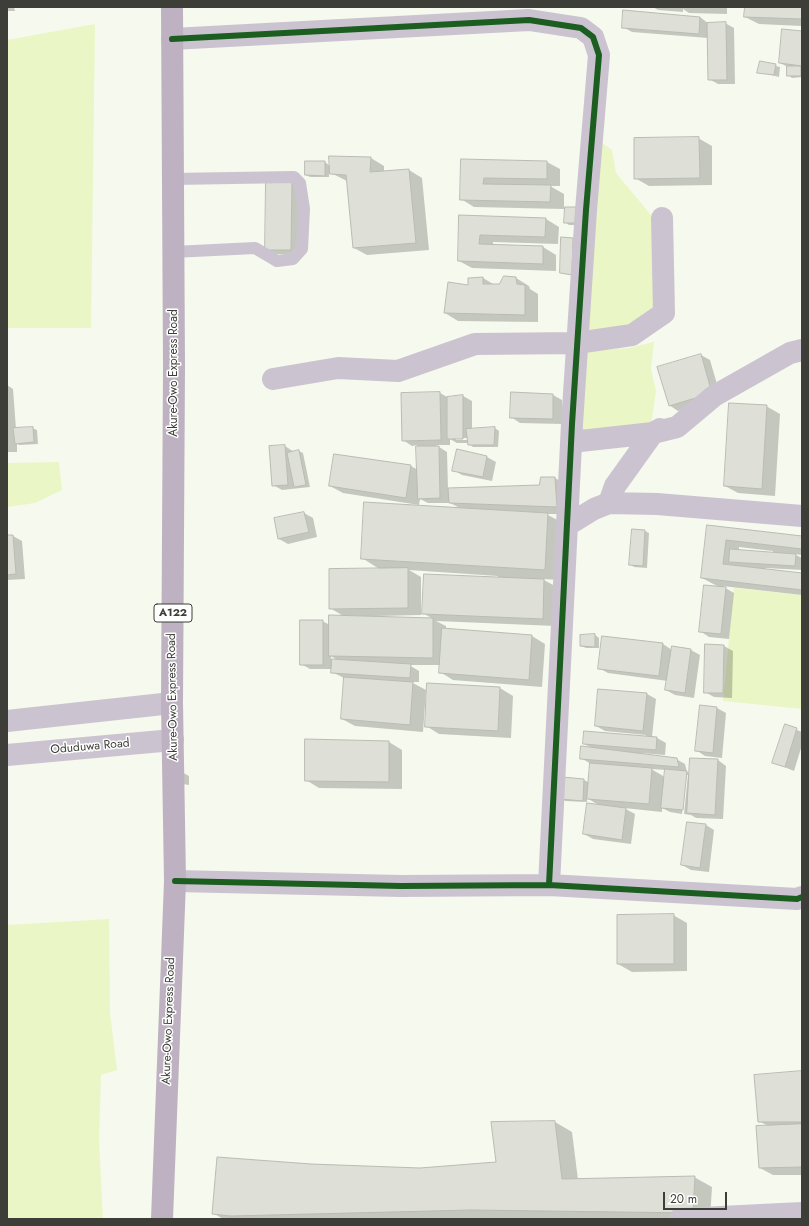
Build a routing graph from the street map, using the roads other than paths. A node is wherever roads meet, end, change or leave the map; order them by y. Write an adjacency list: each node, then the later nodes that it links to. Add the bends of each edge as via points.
1 (172, 7): 2 (highway, Akure-Owo Express Road / A122)
2 (172, 39): 3 (highway, Akure-Owo Express Road / A122); 6 (street, via 529,20 581,28 593,37 600,55)
3 (173, 179): 5 (highway, Akure-Owo Express Road / A122); 5 (lane, via 294,177 300,183 304,210 302,249 293,259 277,261 255,248)
4 (662, 218): 6 (street, via 664,313 632,335)
5 (173, 252): 15 (highway, Akure-Owo Express Road / A122)
6 (577, 343): 8 (street, via 475,344 398,371 338,368); 11 (street)
7 (802, 350): 9 (street, via 790,353 714,396)
8 (273, 379)
9 (677, 427): 10 (street); 10 (street, via 704,403)
10 (653, 433): 11 (street); 12 (street, via 614,486)
11 (571, 442): 14 (street)
12 (608, 503): 13 (street, via 656,504); 14 (street)
13 (802, 516)
14 (568, 526): 22 (street)
15 (172, 703): 16 (street); 18 (highway, Akure-Owo Express Road / A122)
16 (59, 717): 17 (street); 19 (street)
17 (7, 722)
18 (174, 740): 19 (street, Oduduwa Road); 21 (highway, Akure-Owo Express Road / A122)
19 (62, 750): 20 (street, Oduduwa Road)
20 (7, 755)
21 (175, 881): 22 (street, via 401,886); 25 (highway, Akure-Owo Express Road / A122)
22 (549, 885): 23 (street, via 684,894 797,899)
23 (802, 897)
24 (799, 1215): 26 (street)
25 (162, 1219)
26 (680, 1219)

